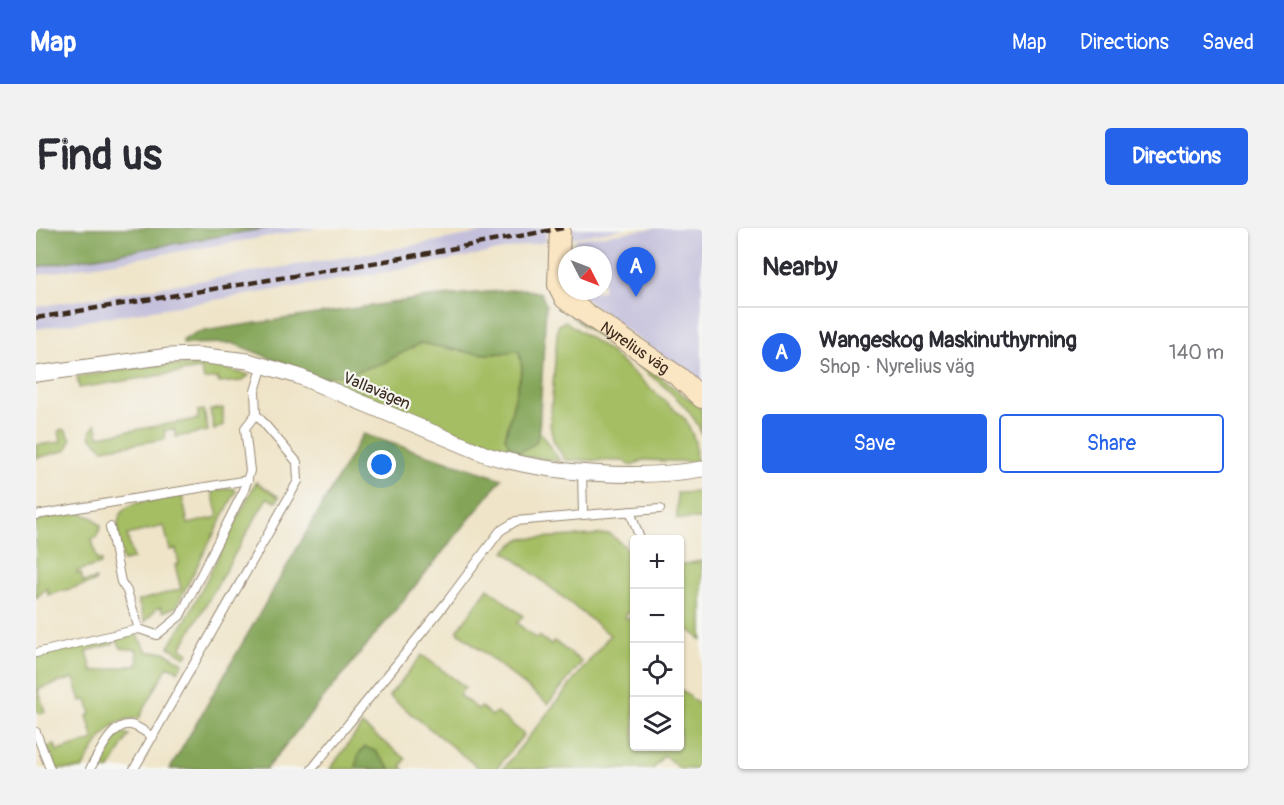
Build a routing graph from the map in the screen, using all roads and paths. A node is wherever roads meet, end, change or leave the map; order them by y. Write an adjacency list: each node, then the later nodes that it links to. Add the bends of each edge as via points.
1 (560, 228): 4 (street, Nyrelius väg, via 558,285 565,299 679,377)
2 (263, 365): 3 (street, Vallavägen, via 230,358 169,356); 5 (lane, via 255,391); 7 (street, Vallavägen, via 487,455 536,468)
3 (36, 374)
4 (702, 398)
5 (256, 414): 8 (lane, via 244,433); 18 (lane, via 297,462 298,481)
6 (702, 469): 7 (street, Vallavägen, via 621,474)
7 (582, 471): 12 (lane)
8 (249, 480): 11 (lane); 15 (lane, via 180,616 157,635)
9 (660, 508): 10 (lane)
10 (630, 511): 12 (lane); 14 (lane)
11 (36, 515)
12 (583, 515): 22 (lane, via 516,520 500,531)
13 (110, 527): 15 (lane, via 121,582)
14 (638, 535)
15 (139, 629): 16 (lane)
16 (36, 653)
17 (36, 732): 19 (lane)
18 (153, 737): 20 (lane, via 135,726 122,727 112,735); 21 (lane)
19 (50, 769)
20 (90, 769)
21 (134, 769)
22 (312, 769)

